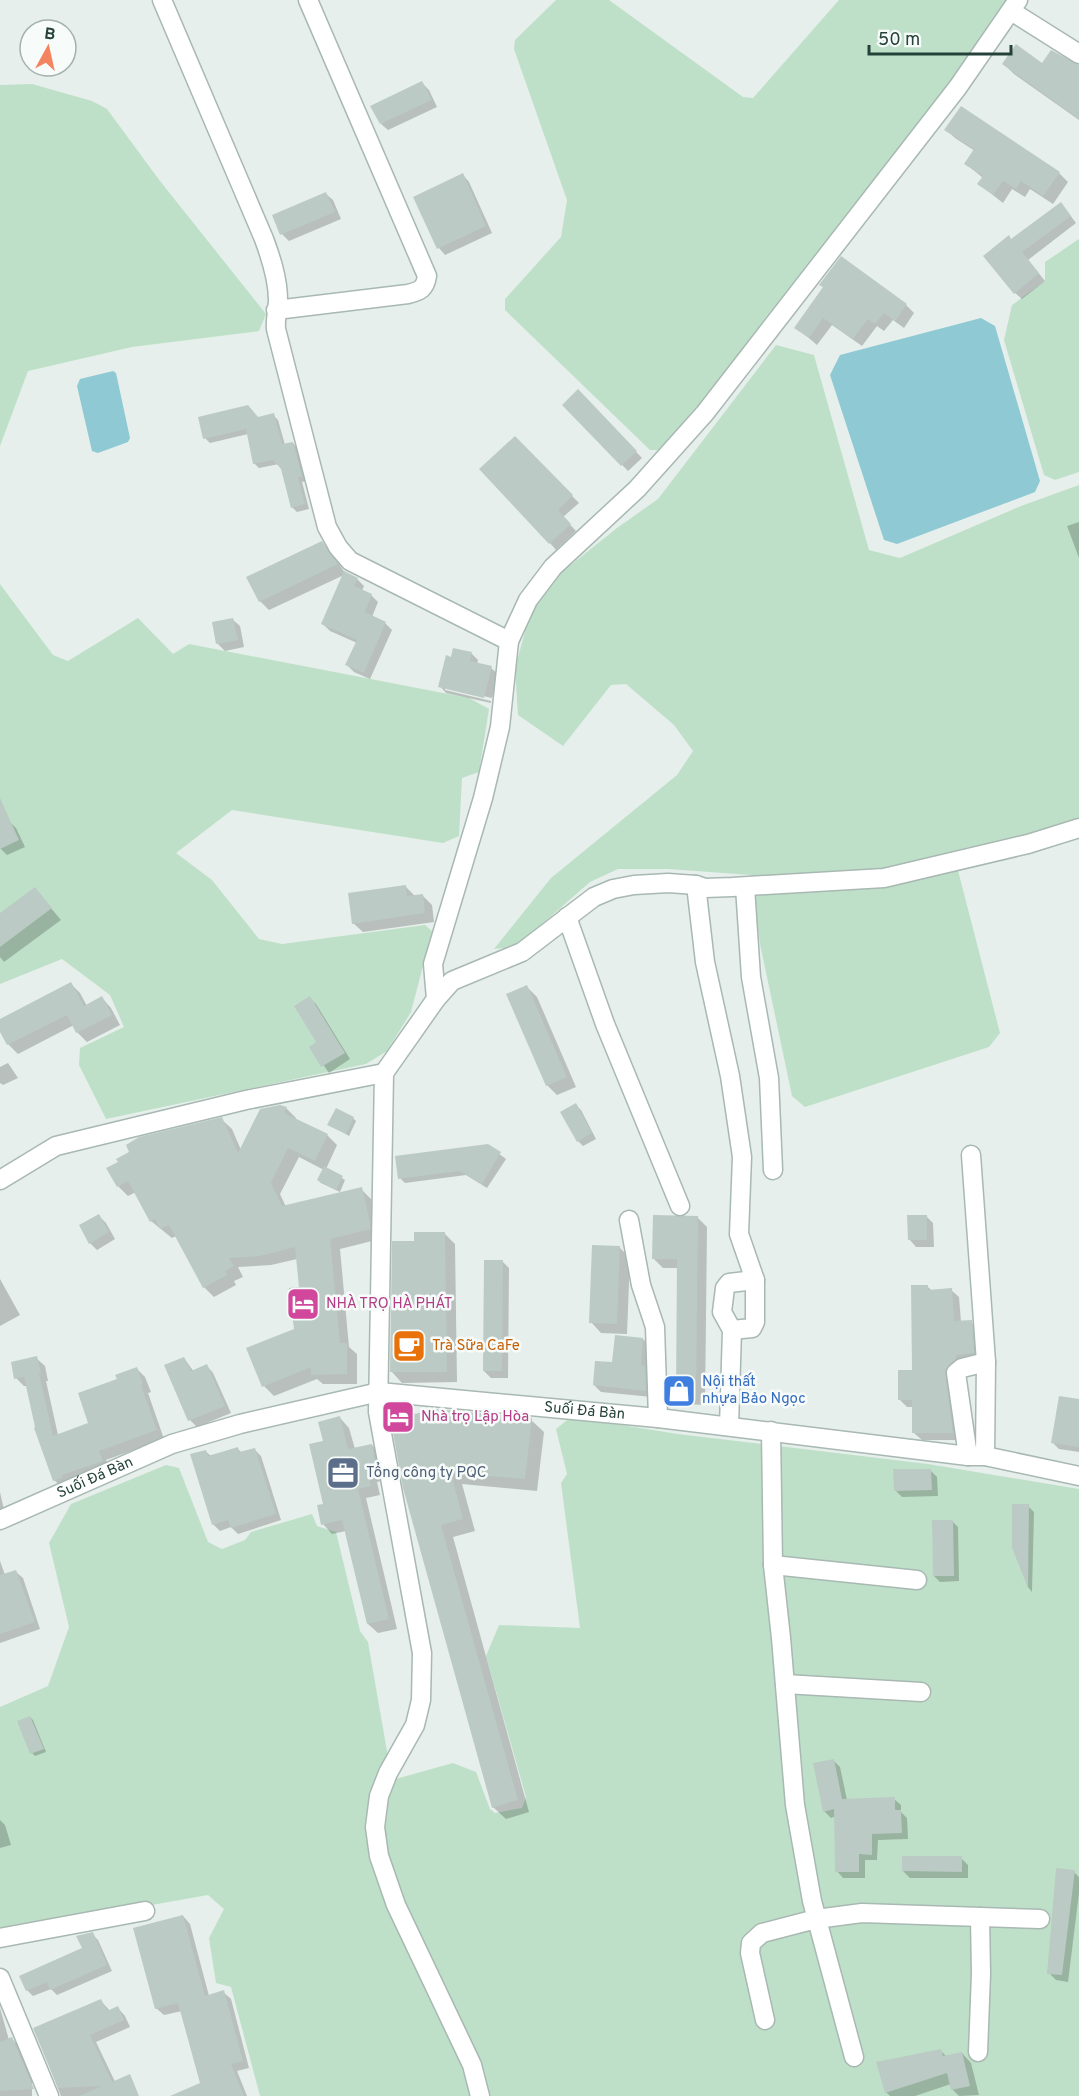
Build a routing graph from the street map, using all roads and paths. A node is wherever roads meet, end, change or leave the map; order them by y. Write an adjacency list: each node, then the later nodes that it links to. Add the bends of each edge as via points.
1 (162, 0): 5 (street, via 264,239 273,267)
2 (308, 0): 5 (street, via 427,276 421,291 408,294)
3 (1015, 5): 4 (street); 6 (street, via 958,87 705,413 637,489 553,567 528,600)
4 (1079, 54)
5 (276, 310): 6 (street, via 276,328 327,527 338,547 350,561)
6 (509, 641): 11 (street, via 500,727 486,788 433,964)
7 (1079, 828): 9 (street, via 884,878)
8 (696, 885): 9 (street); 10 (street, via 668,883 613,889 594,897); 18 (street, via 705,962 730,1076 742,1158 739,1234)
9 (745, 887): 14 (street, via 751,977 769,1078)
10 (567, 917): 11 (street, via 522,952 452,981); 16 (street, via 605,1024)
11 (436, 999): 12 (street)
12 (384, 1073): 15 (street, via 246,1100 56,1146); 21 (street)
13 (971, 1155): 20 (street)
14 (773, 1170)
15 (0, 1180)
16 (680, 1206)
17 (629, 1220): 22 (street, via 641,1285 655,1327)
18 (755, 1280): 19 (street, via 755,1322 752,1328); 19 (street, via 729,1283 726,1288 722,1312)
19 (732, 1330): 23 (street)
20 (986, 1362): 25 (street); 25 (street, via 962,1368 956,1374)
21 (379, 1392): 22 (street, Suối Đá Bàn); 27 (street, Suối Đá Bàn, via 172,1444); 42 (street, via 379,1422 422,1653 421,1700 415,1725 379,1796 375,1827 379,1856 396,1905 472,2065)
22 (658, 1418): 23 (street, Suối Đá Bàn)
23 (729, 1426): 24 (street, Suối Đá Bàn)
24 (771, 1431): 25 (street, Suối Đá Bàn); 28 (street)
25 (976, 1456): 26 (street, Suối Đá Bàn)
26 (1079, 1476)
27 (0, 1520)
28 (772, 1565): 29 (street); 30 (street)
29 (917, 1580)
30 (784, 1684): 31 (street); 34 (street, via 795,1805)
31 (921, 1692)
32 (145, 1911): 36 (street)
33 (980, 1917): 34 (street, via 862,1913); 35 (street); 39 (street)
34 (816, 1919): 38 (street, via 762,1933 751,1943); 40 (street)
35 (1040, 1919)
36 (0, 1938)
37 (0, 1978): 41 (street)
38 (765, 2020)
39 (978, 2052)
40 (854, 2057)
41 (49, 2096)
42 (480, 2096)

